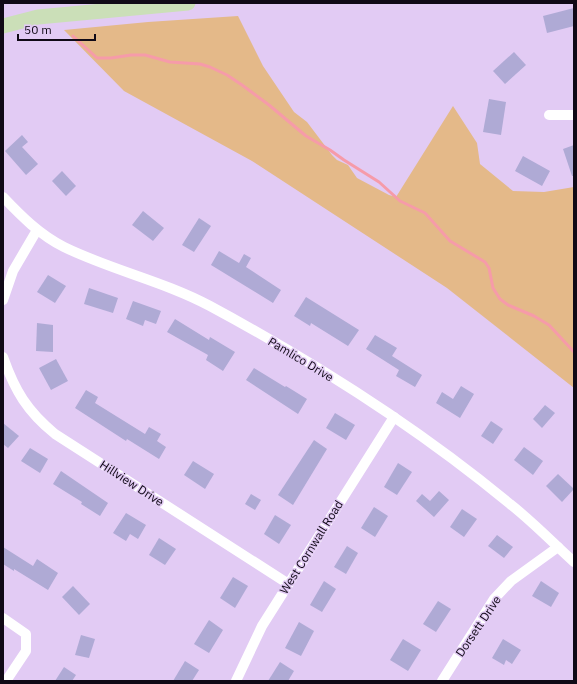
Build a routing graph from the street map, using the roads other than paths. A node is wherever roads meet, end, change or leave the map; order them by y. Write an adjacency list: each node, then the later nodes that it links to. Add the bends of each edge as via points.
1 (188, 3): 2 (main road, via 38,17)
2 (3, 26)
3 (549, 115): 4 (street)
4 (574, 115)
5 (3, 197): 6 (street, Pamlico Drive)
6 (37, 230): 7 (street, via 12,271); 9 (street, Pamlico Drive, via 63,246 210,306 315,367)
7 (3, 300)
8 (3, 357): 12 (street, Hillview Drive, via 17,392 40,421 55,434)
9 (394, 417): 10 (street, Pamlico Drive, via 506,501); 12 (street, West Cornwall Road)
10 (558, 548): 11 (street, Pamlico Drive); 16 (street, Dorsett Drive, via 511,581 494,599)
11 (574, 562)
12 (288, 584): 15 (street, West Cornwall Road, via 262,626)
13 (3, 618): 14 (street, via 26,634 26,651)
14 (6, 681)
15 (236, 681)
16 (442, 681)

